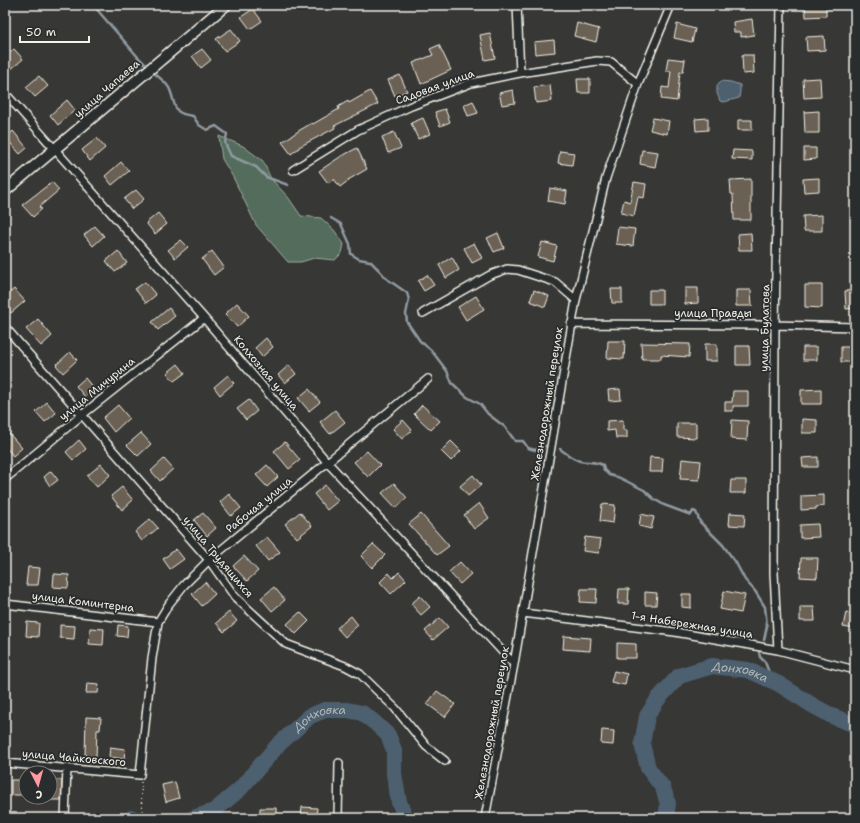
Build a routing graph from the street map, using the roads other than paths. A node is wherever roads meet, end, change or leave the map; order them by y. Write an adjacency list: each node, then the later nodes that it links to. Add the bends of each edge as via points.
1 (226, 5): 8 (street, улица Чапаева)
2 (517, 5): 5 (street)
3 (671, 5): 6 (street, Железнодорожный переулок)
4 (781, 5): 15 (street, улица Булатова)
5 (520, 73): 6 (street, Садовая улица, via 597,61 611,62); 9 (street, Садовая улица, via 471,83 411,106 358,130)
6 (638, 84): 11 (street, Железнодорожный переулок, via 606,178)
7 (5, 93): 8 (street, Колхозная улица)
8 (55, 150): 10 (street, улица Чапаева); 13 (street, Колхозная улица)
9 (293, 170)
10 (5, 192)
11 (576, 300): 12 (street, via 555,282 507,269 490,275); 14 (street, Железнодорожный переулок)
12 (423, 314)
13 (204, 318): 19 (street, улица Мичурина); 20 (street, Колхозная улица)
14 (571, 324): 15 (street, улица Правды); 24 (street, Железнодорожный переулок)
15 (776, 324): 17 (street, улица Правды); 26 (street, улица Булатова, via 774,573)
16 (5, 327): 19 (street, улица Трудящихся)
17 (855, 327)
18 (428, 379): 20 (street, Рабочая улица)
19 (82, 415): 21 (street, улица Мичурина); 22 (street, улица Трудящихся)
20 (328, 463): 22 (street, Рабочая улица); 27 (street, Колхозная улица)
21 (5, 479)
22 (209, 560): 25 (street, Рабочая улица, via 184,585); 29 (street, улица Трудящихся, via 235,597 286,644 360,674 395,708 426,746)
23 (5, 604): 25 (street, улица Коминтерна)
24 (523, 613): 26 (street, 1-я Набережная улица, via 675,632); 27 (street, Железнодорожный переулок)
25 (158, 622): 33 (street, Рабочая улица)
26 (778, 650): 28 (street, 1-я Набережная улица)
27 (514, 664): 36 (street, Железнодорожный переулок)
28 (855, 670)
29 (445, 762)
30 (5, 763): 32 (street, улица Чайковского)
31 (339, 763): 35 (street)
32 (67, 768): 33 (street, улица Чайковского); 34 (street)
33 (140, 775)
34 (65, 818)
35 (338, 818)
36 (485, 818)

